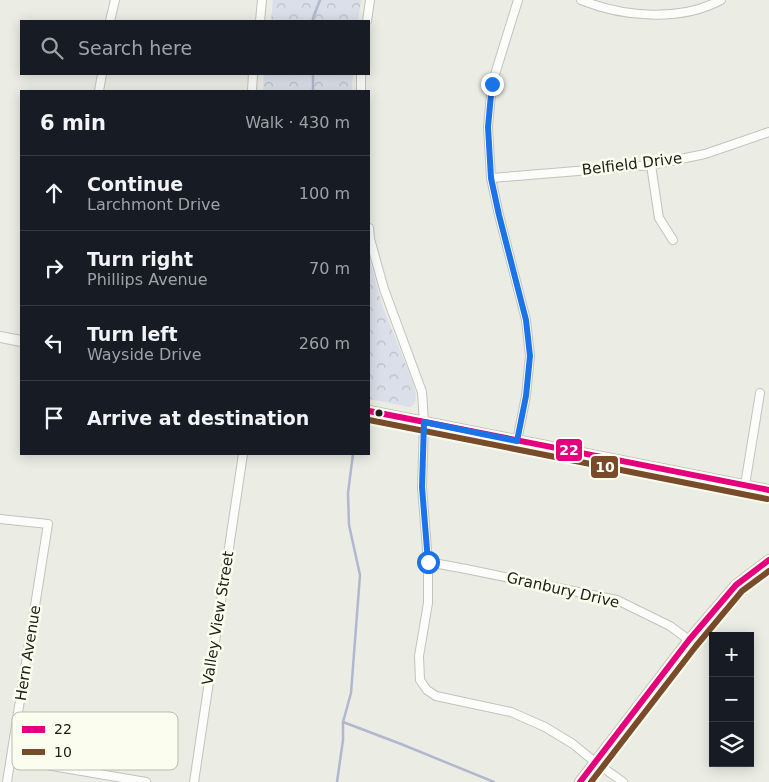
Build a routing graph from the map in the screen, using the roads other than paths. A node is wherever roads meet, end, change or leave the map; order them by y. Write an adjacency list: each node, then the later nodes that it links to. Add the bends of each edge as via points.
1 (115, 0): 7 (street)
2 (262, 0): 8 (street)
3 (370, 0): 9 (street)
4 (518, 0): 18 (street, via 492,84 488,127)
5 (581, 0): 6 (street, via 624,13 658,15 688,12)
6 (721, 0)
7 (110, 20)
8 (260, 20)
9 (367, 20)
10 (102, 75): 13 (street)
11 (253, 75): 14 (street)
12 (361, 75): 15 (street)
13 (100, 90)
14 (252, 90)
15 (361, 90)
16 (769, 133): 17 (street, Belfield Drive, via 705,154)
17 (651, 165): 18 (street, Belfield Drive); 20 (street, via 659,218)
18 (491, 178): 26 (street, via 526,320 530,356)
19 (370, 239): 25 (street, via 384,290 422,392)
20 (673, 240)
21 (0, 337): 22 (street)
22 (20, 341)
23 (760, 393): 28 (street)
24 (370, 411): 25 (street)
25 (424, 422): 26 (street); 32 (street, via 422,487)
26 (517, 441): 28 (street)
27 (243, 455): 41 (street, Valley View Street)
28 (745, 485): 29 (street)
29 (769, 490)
30 (0, 519): 34 (street, Hern Avenue, via 48,524)
31 (769, 560): 33 (street, via 736,585)
32 (428, 562): 33 (street, Granbury Drive, via 618,600 670,626); 37 (street, via 428,603 419,656 420,680 427,690 436,696 511,712 545,727)
33 (689, 640): 37 (street)
34 (18, 712)
35 (12, 753): 36 (street, Hern Avenue)
36 (11, 759): 39 (street, Hern Avenue)
37 (595, 762): 42 (street); 43 (street)
38 (76, 770): 40 (street)
39 (7, 782)
40 (146, 782)
41 (194, 782)
42 (580, 782)
43 (623, 782)

